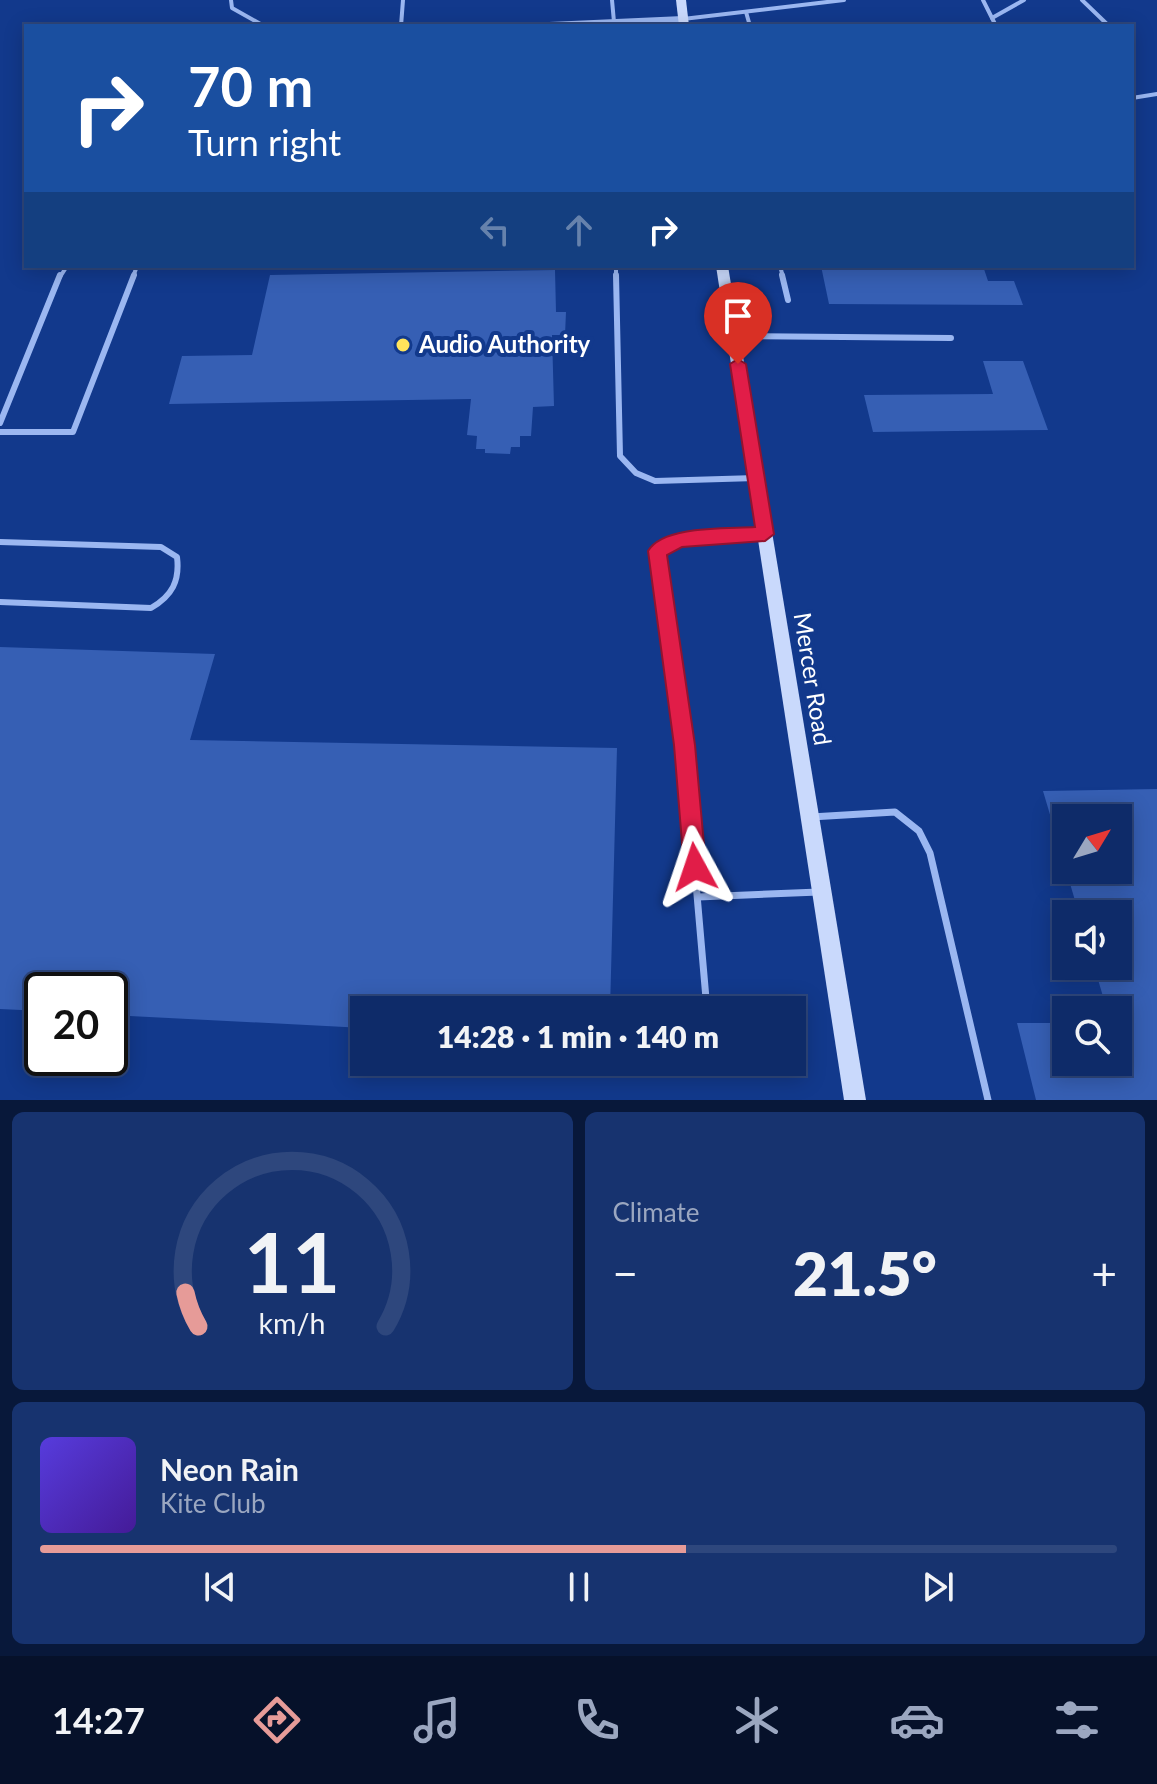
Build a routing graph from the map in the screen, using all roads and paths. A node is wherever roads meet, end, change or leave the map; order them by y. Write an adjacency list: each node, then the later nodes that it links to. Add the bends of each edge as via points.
1 (231, 0): 14 (lane, via 232,8)
2 (403, 0): 15 (lane)
3 (612, 0): 12 (lane)
4 (681, 0): 13 (street)
5 (844, 0): 10 (lane)
6 (983, 0): 11 (lane)
7 (1024, 0): 11 (lane)
8 (1091, 0): 9 (lane)
9 (1083, 1): 19 (lane)
10 (746, 12): 13 (lane); 17 (lane)
11 (992, 18): 18 (lane)
12 (614, 22): 13 (street); 16 (street)
13 (684, 23)
14 (260, 24)
15 (401, 24)
16 (570, 24)
17 (749, 24)
18 (995, 24)
19 (1107, 24)
20 (1157, 94): 21 (lane)
21 (1134, 98)
22 (65, 268): 30 (lane)
23 (136, 268): 31 (lane, via 73,432)
24 (616, 268): 32 (lane, via 620,456 636,473 655,481)
25 (722, 268): 28 (street, Mercer Road)
26 (780, 268): 27 (lane)
27 (788, 300)
28 (733, 336): 29 (lane); 32 (street, Mercer Road)
29 (951, 338)
30 (0, 423)
31 (0, 432)
32 (756, 478): 33 (street, Mercer Road)
33 (765, 534): 36 (street, Mercer Road); 38 (lane, via 679,540 657,551)
34 (0, 542): 35 (lane, via 161,547 177,557 180,574 174,591 151,608)
35 (0, 602)
36 (810, 817): 37 (street, Mercer Road); 41 (lane, via 895,812 919,831 930,853)
37 (822, 891): 38 (lane); 40 (street, Mercer Road)
38 (698, 897): 39 (lane)
39 (706, 996)
40 (855, 1100)
41 (988, 1100)

